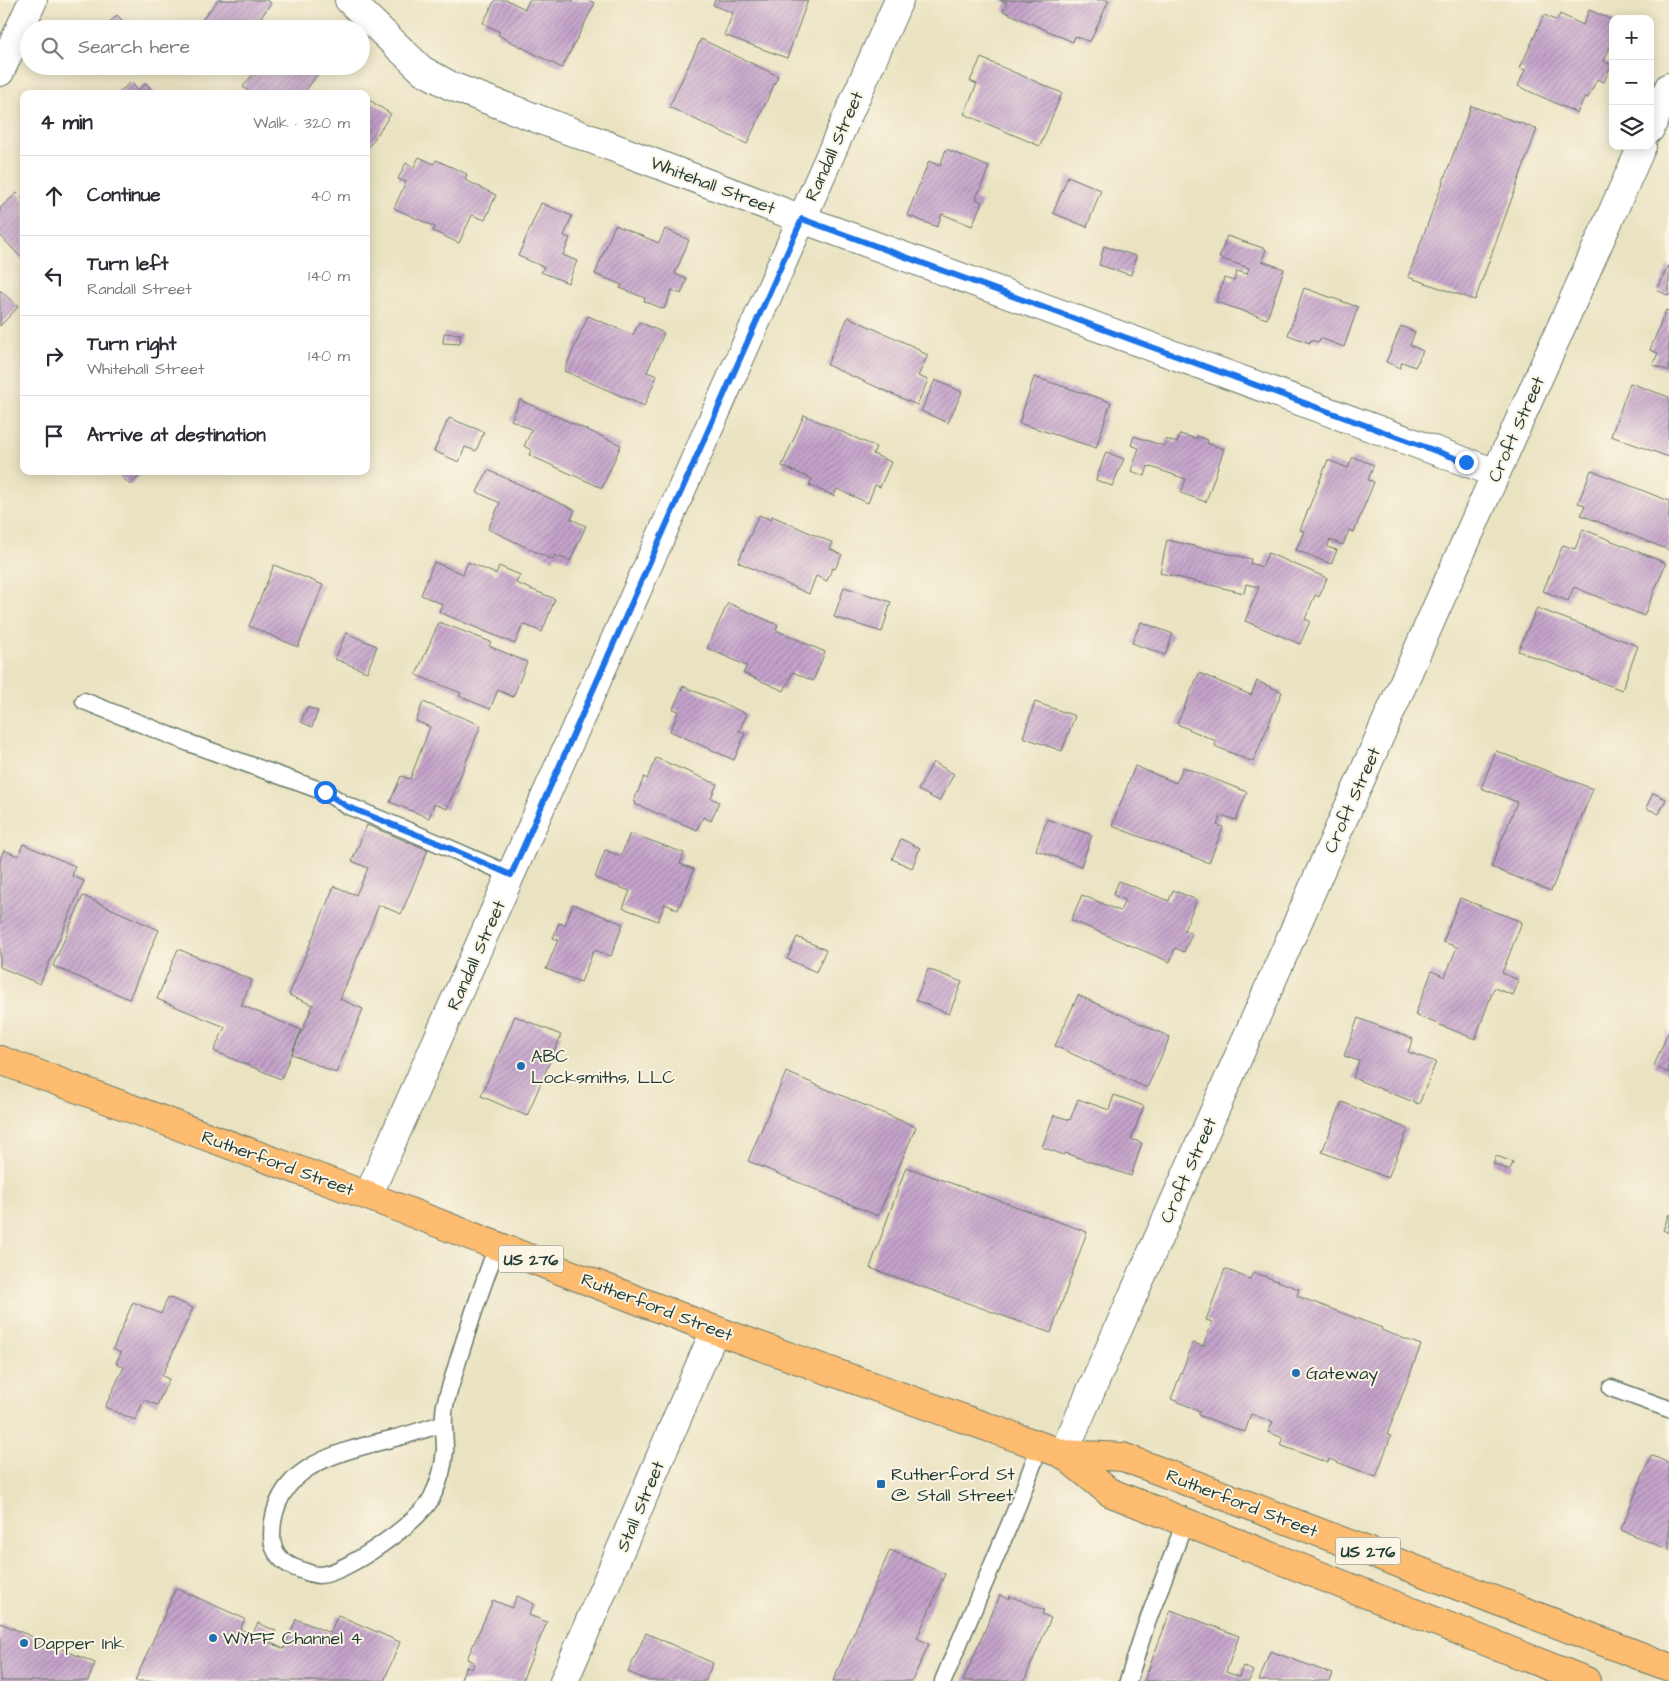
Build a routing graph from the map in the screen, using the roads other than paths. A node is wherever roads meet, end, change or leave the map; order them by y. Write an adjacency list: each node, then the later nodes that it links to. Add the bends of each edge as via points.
1 (33, 0): 4 (street)
2 (349, 0): 6 (street, Whitehall Street)
3 (899, 0): 12 (street, Randall Street)
4 (24, 20)
5 (370, 20): 12 (street, Whitehall Street, via 422,70 451,86)
6 (370, 20)
7 (20, 28): 8 (street)
8 (0, 72)
9 (1669, 87): 10 (street)
10 (1654, 120)
11 (1640, 150): 13 (street, Croft Street)
12 (802, 219): 13 (street, Whitehall Street); 15 (street, Randall Street)
13 (1496, 473): 23 (street, Croft Street)
14 (84, 701): 15 (lane, via 189,744 325,792 346,806)
15 (511, 875): 17 (street, Randall Street)
16 (0, 1060): 17 (highway, Rutherford Street / US 276)
17 (368, 1196): 18 (highway, Rutherford Street / US 276)
18 (497, 1246): 19 (highway, Rutherford Street / US 276); 22 (lane, via 476,1304)
19 (716, 1330): 23 (highway, Rutherford Street / US 276); 26 (street, Stall Street)
20 (1611, 1388): 21 (lane)
21 (1669, 1409)
22 (442, 1424): 22 (lane, via 445,1449 441,1472 432,1499 413,1519 368,1554 337,1570 319,1575 289,1566 278,1557 272,1543 272,1519 287,1485 300,1472 325,1458 360,1446)
23 (1051, 1450): 24 (highway, Rutherford Street / US 276, via 1109,1492); 25 (highway, Rutherford Street / US 276, via 1123,1457); 27 (lane, via 1019,1502)
24 (1185, 1522): 28 (lane); 29 (highway, Rutherford Street / US 276)
25 (1669, 1667)
26 (564, 1681)
27 (943, 1681)
28 (1128, 1681)
29 (1586, 1681)

